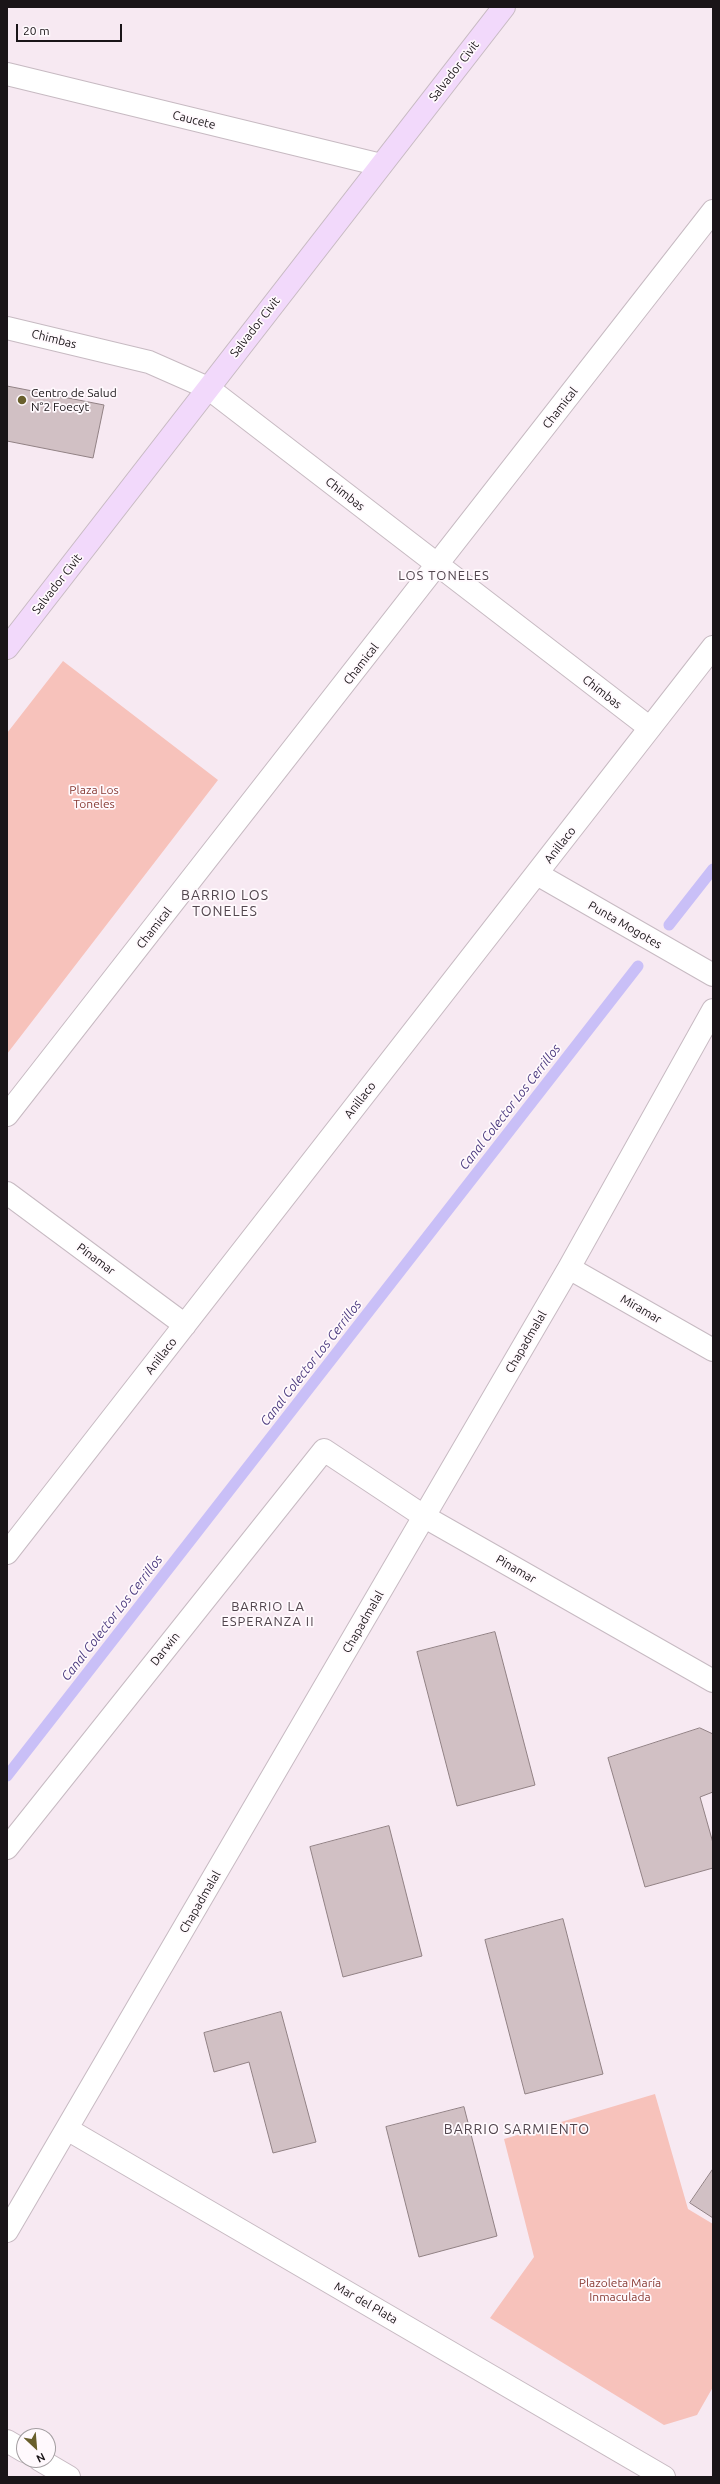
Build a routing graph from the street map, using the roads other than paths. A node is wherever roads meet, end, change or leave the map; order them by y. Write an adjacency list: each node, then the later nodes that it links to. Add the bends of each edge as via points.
1 (504, 7): 3 (street, Salvador Civit)
2 (7, 74): 3 (street, Caucete)
3 (381, 166): 6 (street, Salvador Civit)
4 (713, 211): 7 (street, Chamical)
5 (7, 328): 6 (street, Chimbas, via 149,362)
6 (208, 388): 7 (street, Chimbas); 9 (street, Salvador Civit)
7 (438, 566): 10 (street, Chimbas); 14 (street, Chamical)
8 (713, 647): 10 (street, Anillaco)
9 (7, 648)
10 (650, 728): 11 (street, Anillaco)
11 (537, 874): 12 (street, Punta Mogotes); 17 (street, Anillaco)
12 (713, 975)
13 (713, 1010): 16 (street, Chapadmalal)
14 (7, 1115)
15 (7, 1193): 17 (street, Pinamar)
16 (569, 1268): 18 (street, Miramar); 20 (street, Chapadmalal)
17 (184, 1325): 21 (street, Anillaco)
18 (713, 1350)
19 (324, 1450): 20 (street, Pinamar); 23 (street, Darwin)
20 (425, 1517): 22 (street, Pinamar); 24 (street, Chapadmalal)
21 (7, 1553)
22 (713, 1681)
23 (7, 1848)
24 (67, 2129): 25 (street, Chapadmalal); 30 (street, Mar del Plata)
25 (7, 2231)
26 (7, 2441): 27 (street)
27 (16, 2446)
28 (54, 2468): 29 (street)
29 (69, 2477)
30 (664, 2477)

